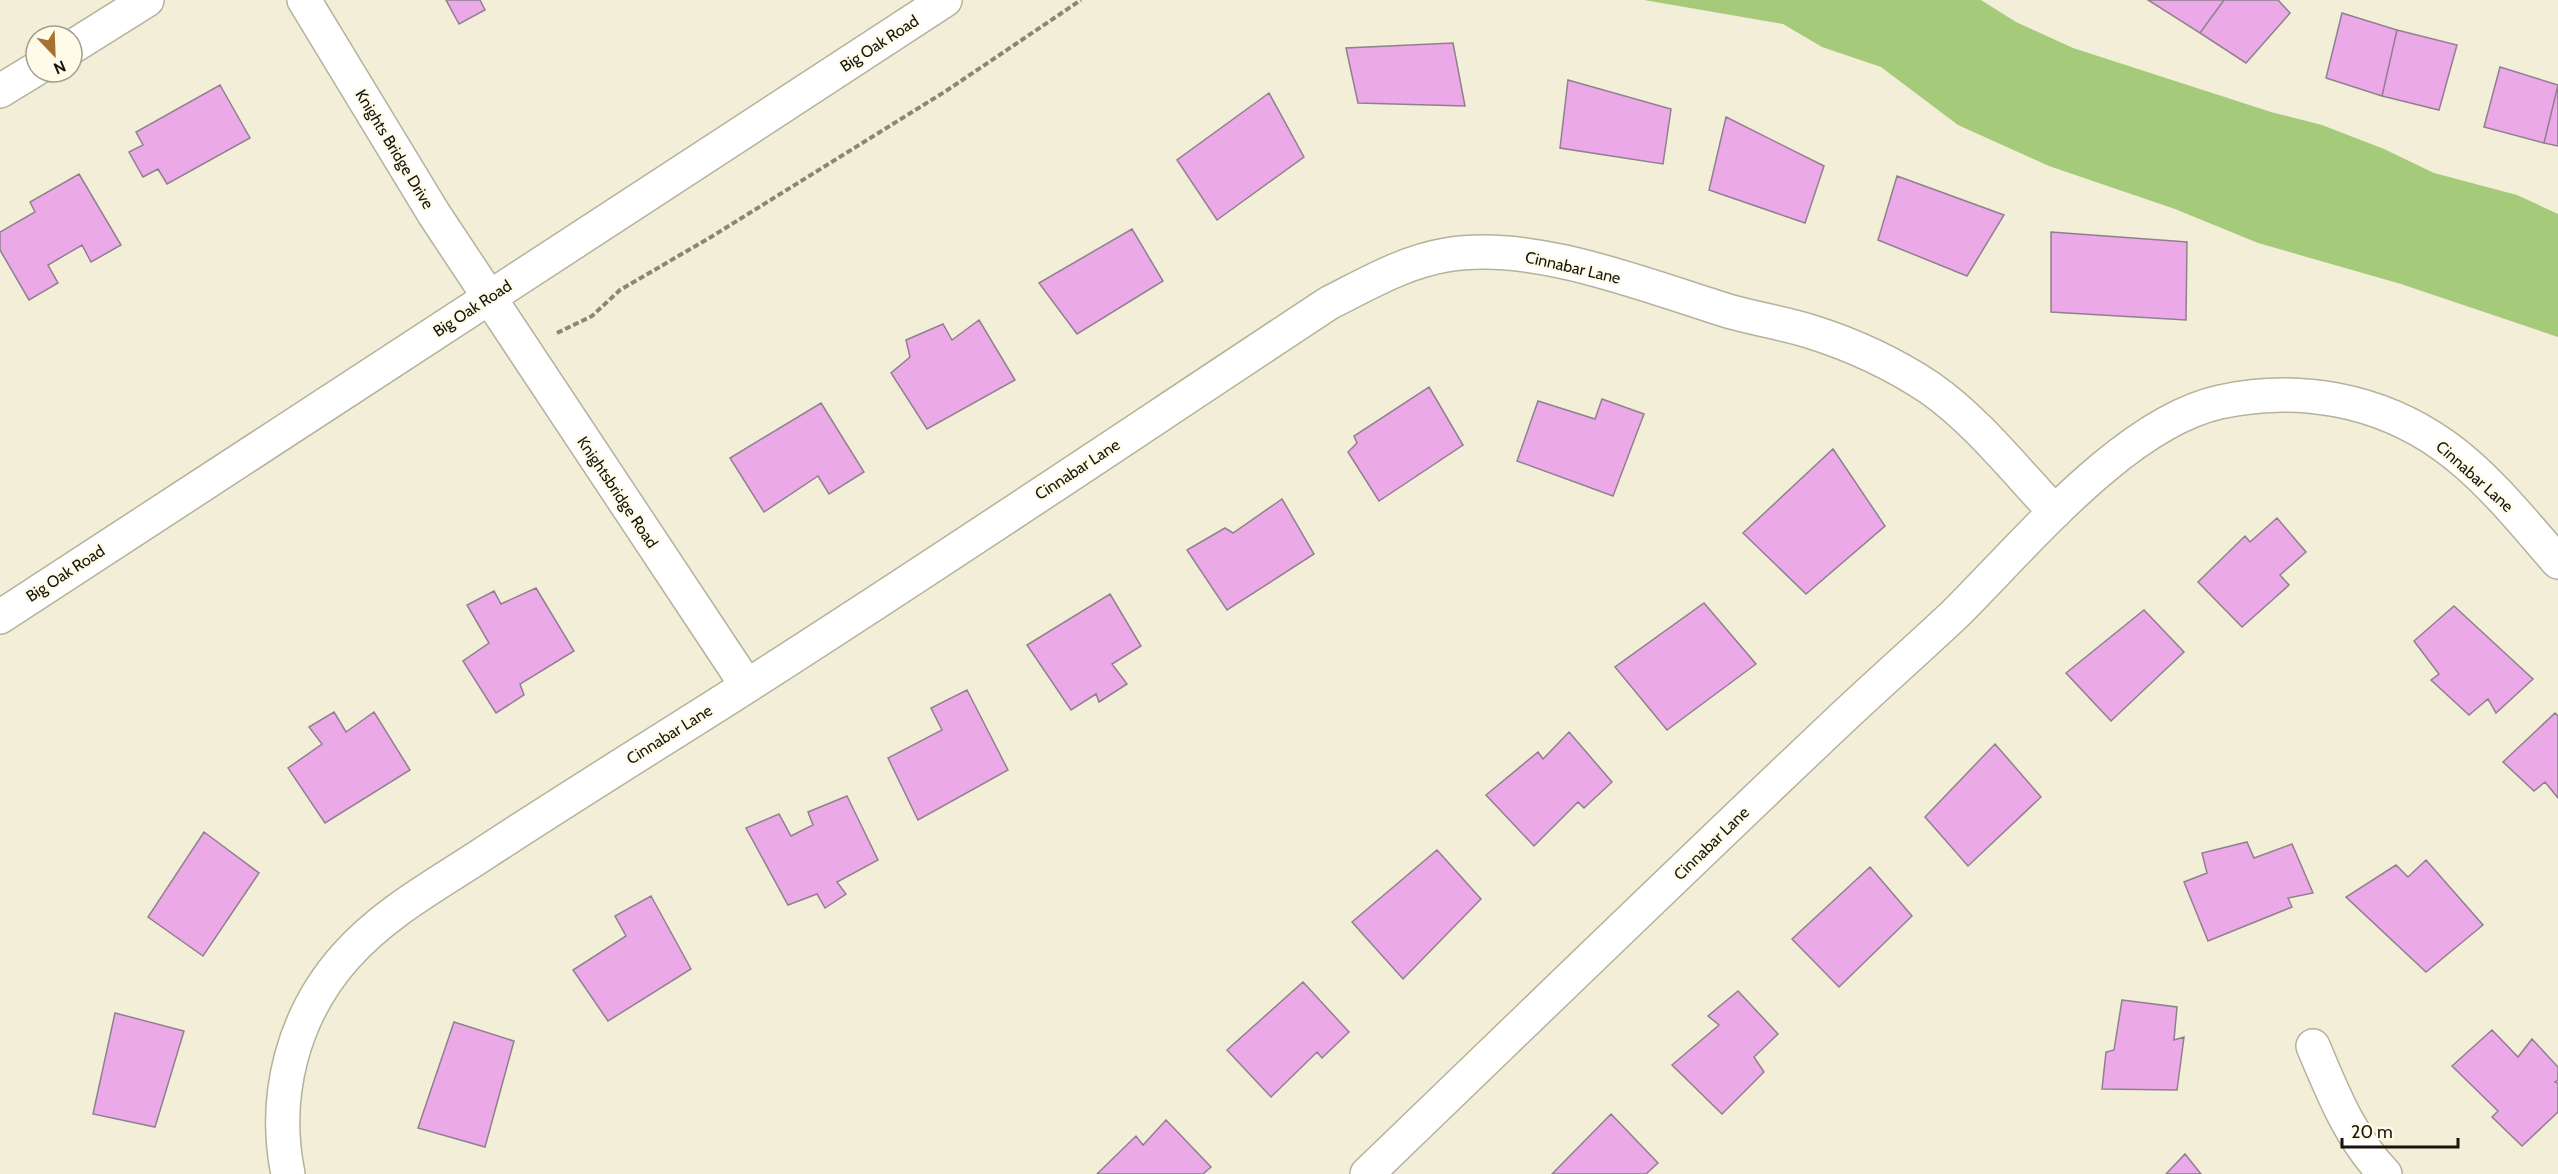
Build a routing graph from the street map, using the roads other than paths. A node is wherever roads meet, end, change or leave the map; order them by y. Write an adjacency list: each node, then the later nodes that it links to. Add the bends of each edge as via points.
1 (147, 0): 4 (street)
2 (304, 0): 7 (street, Knights Bridge Drive)
3 (945, 0): 7 (street, Big Oak Road)
4 (84, 39)
5 (24, 76): 6 (street)
6 (0, 91)
7 (489, 297): 10 (street, Big Oak Road); 11 (street, Knightsbridge Road)
8 (2055, 512): 9 (street, Cinnabar Lane, via 2101,470 2174,420 2215,403 2250,396 2297,394 2347,400 2397,417 2445,445 2505,500); 11 (street, Cinnabar Lane, via 1966,418 1930,389 1873,355 1811,332 1538,257 1488,252 1446,255 1390,272 1329,303); 14 (street, Cinnabar Lane, via 1954,614)
9 (2558, 562)
10 (0, 617)
11 (747, 686): 13 (street, Cinnabar Lane, via 390,916 348,954 327,980 303,1023 285,1079 281,1117)
12 (2313, 1046): 15 (street, via 2340,1109 2369,1158)
13 (288, 1174)
14 (1367, 1174)
15 (2385, 1174)

